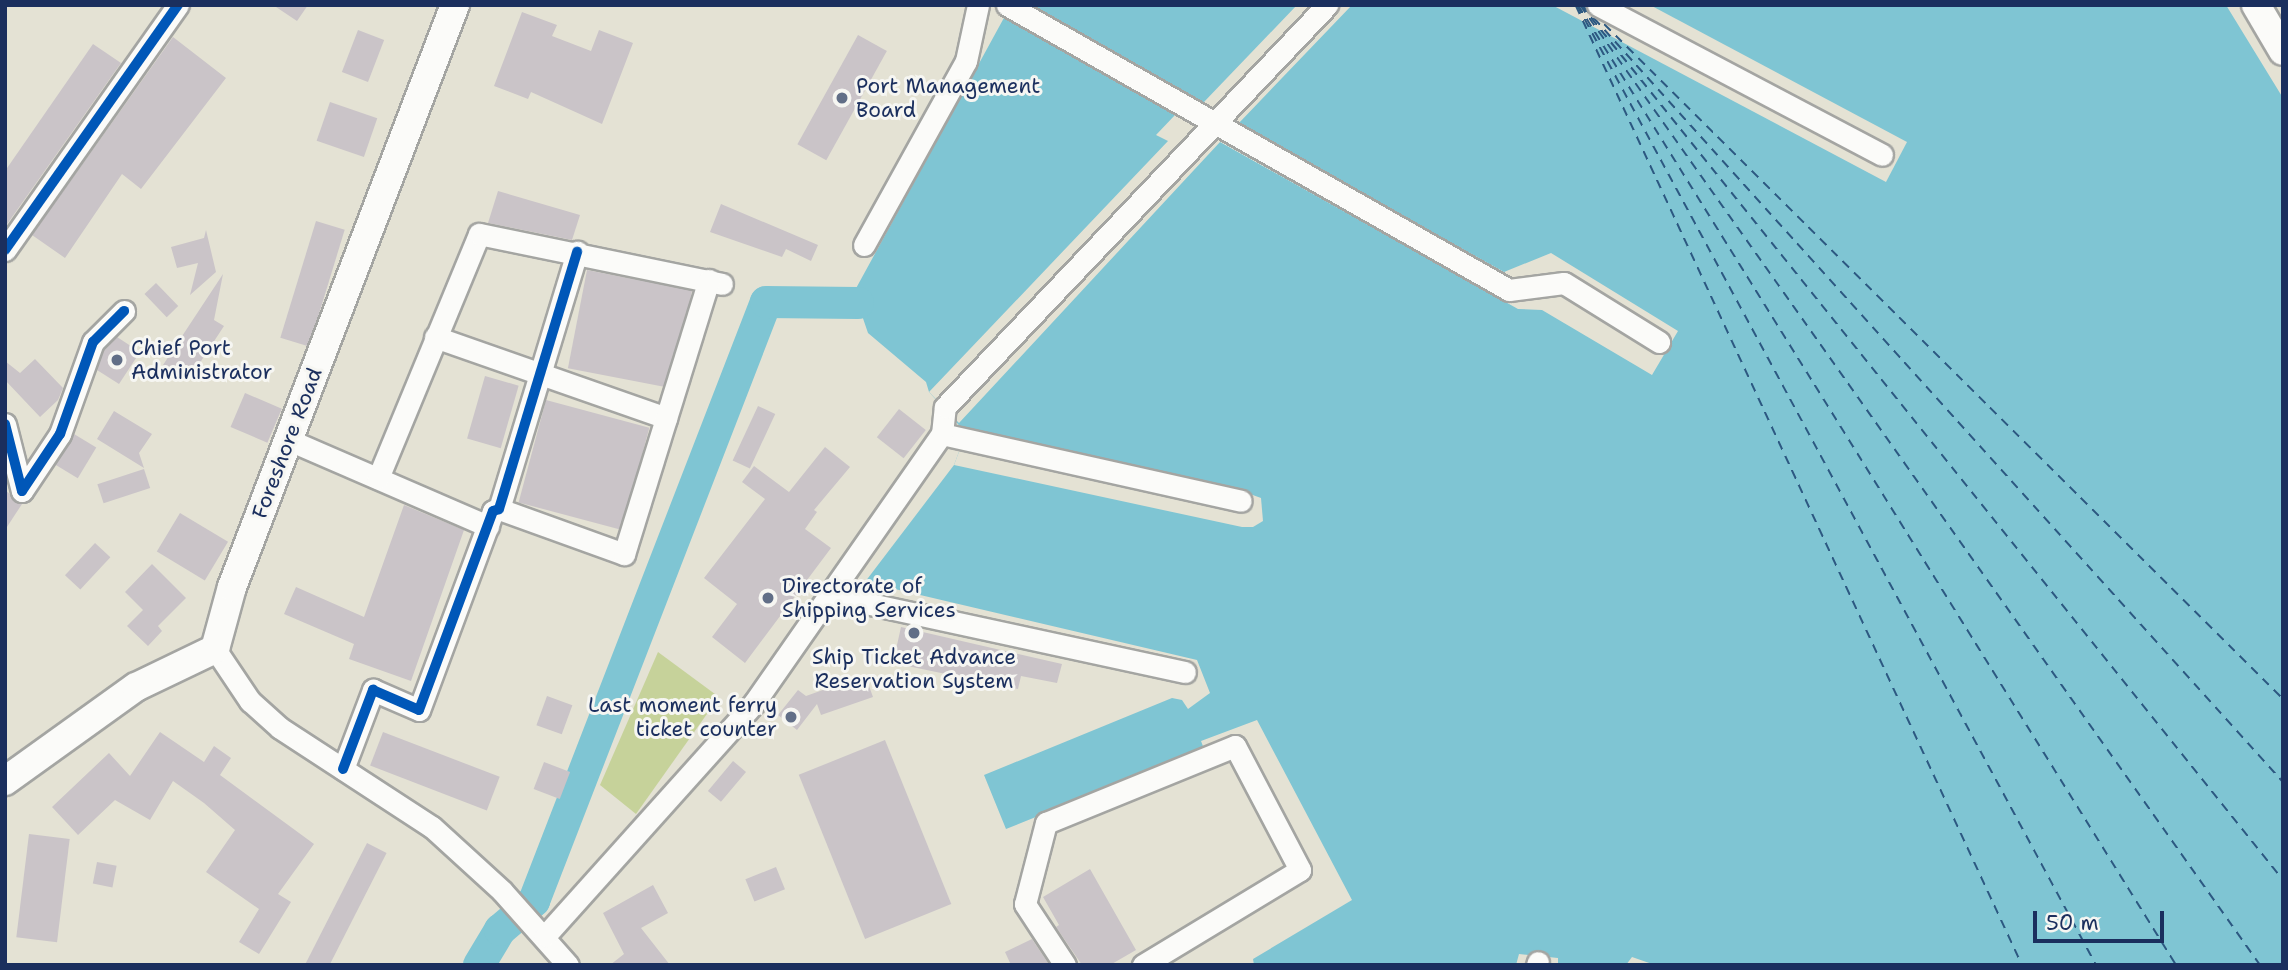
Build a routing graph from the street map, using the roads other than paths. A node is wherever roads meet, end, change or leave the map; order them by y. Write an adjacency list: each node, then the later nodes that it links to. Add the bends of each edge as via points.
1 (178, 5): 12 (street)
2 (455, 5): 21 (main road, Foreshore Road)
3 (978, 5): 11 (street, via 966,61)
4 (1007, 5): 9 (street)
5 (1326, 5): 9 (street)
6 (1598, 5): 10 (street)
7 (2256, 5): 8 (main road)
8 (2283, 51)
9 (1213, 122): 16 (street, via 1509,290 1564,284); 20 (street, via 944,407)
10 (1882, 155)
11 (864, 245)
12 (5, 250)
13 (577, 252): 15 (street, via 479,234); 17 (street); 18 (street, via 716,282)
14 (124, 311): 19 (street, via 93,342 60,434 22,491)
15 (435, 337): 17 (street); 22 (street)
16 (1659, 342)
17 (541, 372): 18 (street); 24 (street)
18 (666, 418): 24 (street, via 624,554)
19 (5, 424)
20 (942, 434): 23 (street); 25 (street)
21 (289, 439): 22 (street); 26 (main road, Foreshore Road, via 232,587)
22 (378, 478): 24 (street)
23 (1241, 501)
24 (494, 517): 28 (street, via 419,710 373,691)
25 (833, 596): 27 (street); 30 (street, via 754,703)
26 (215, 649): 28 (street, via 250,701 280,728); 29 (main road, via 136,687)
27 (1185, 672)
28 (343, 769): 30 (street, via 432,827)
29 (5, 782)
30 (540, 930): 31 (street)
31 (568, 965)
32 (1065, 965): 33 (street, via 1025,904 1046,823 1235,746 1300,870)
33 (1143, 965)

